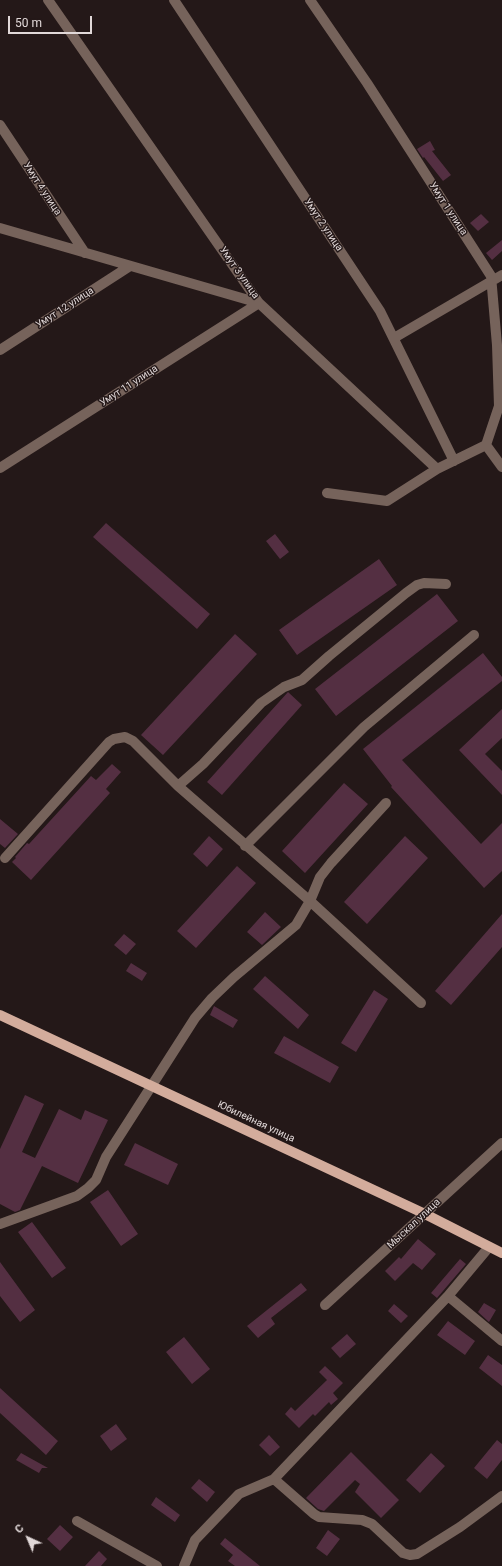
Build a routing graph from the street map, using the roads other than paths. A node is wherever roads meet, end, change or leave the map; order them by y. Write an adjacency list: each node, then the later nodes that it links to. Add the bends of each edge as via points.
1 (48, 0): 10 (street, Умут 3 улица)
2 (174, 0): 11 (street, Умут 2 улица, via 380,311)
3 (310, 0): 9 (street, Умут 1 улица, via 368,83 491,276)
4 (0, 125): 6 (street, Умут 4 улица)
5 (2, 230): 6 (street)
6 (85, 252): 7 (street)
7 (130, 266): 10 (street); 12 (street, Умут 12 улица)
8 (502, 275): 9 (street)
9 (491, 281): 11 (street); 13 (street, Умут 1 улица, via 499,406)
10 (259, 303): 16 (street, Умут 11 улица); 17 (street, Умут 3 улица)
11 (394, 338): 14 (street, Умут 2 улица)
12 (0, 350)
13 (486, 445): 14 (street); 15 (street)
14 (454, 461): 17 (street)
15 (502, 467)
16 (0, 468)
17 (437, 469): 18 (street, via 387,501)
18 (327, 493)
19 (446, 584): 21 (street, via 424,583 406,593 302,680 284,687 261,703 208,760)
20 (474, 635): 23 (street, via 364,727)
21 (178, 786): 23 (street); 24 (street, via 129,739 114,739)
22 (386, 803): 25 (street, via 320,877)
23 (245, 846): 25 (street)
24 (5, 858)
25 (310, 901): 26 (street); 28 (street, via 296,925 234,977 195,1018)
26 (421, 1003)
27 (0, 1015): 28 (main road, Юбилейная улица)
28 (152, 1087): 30 (main road, Юбилейная улица); 31 (street, via 106,1157 96,1180 88,1188 78,1196)
29 (502, 1143): 30 (street, Мыскал улица)
30 (425, 1214): 32 (main road, Юбилейная улица); 35 (street, Мыскал улица)
31 (0, 1224)
32 (489, 1247): 33 (main road, Юбилейная улица); 34 (street)
33 (502, 1253)
34 (448, 1296): 36 (street); 37 (street)
35 (325, 1305)
36 (502, 1341)
37 (274, 1479): 38 (street, via 319,1517 362,1520 372,1524 403,1554 410,1556 460,1527); 41 (street, via 239,1494 195,1540)
38 (502, 1496)
39 (77, 1521): 40 (street)
40 (157, 1566)
41 (184, 1566)

